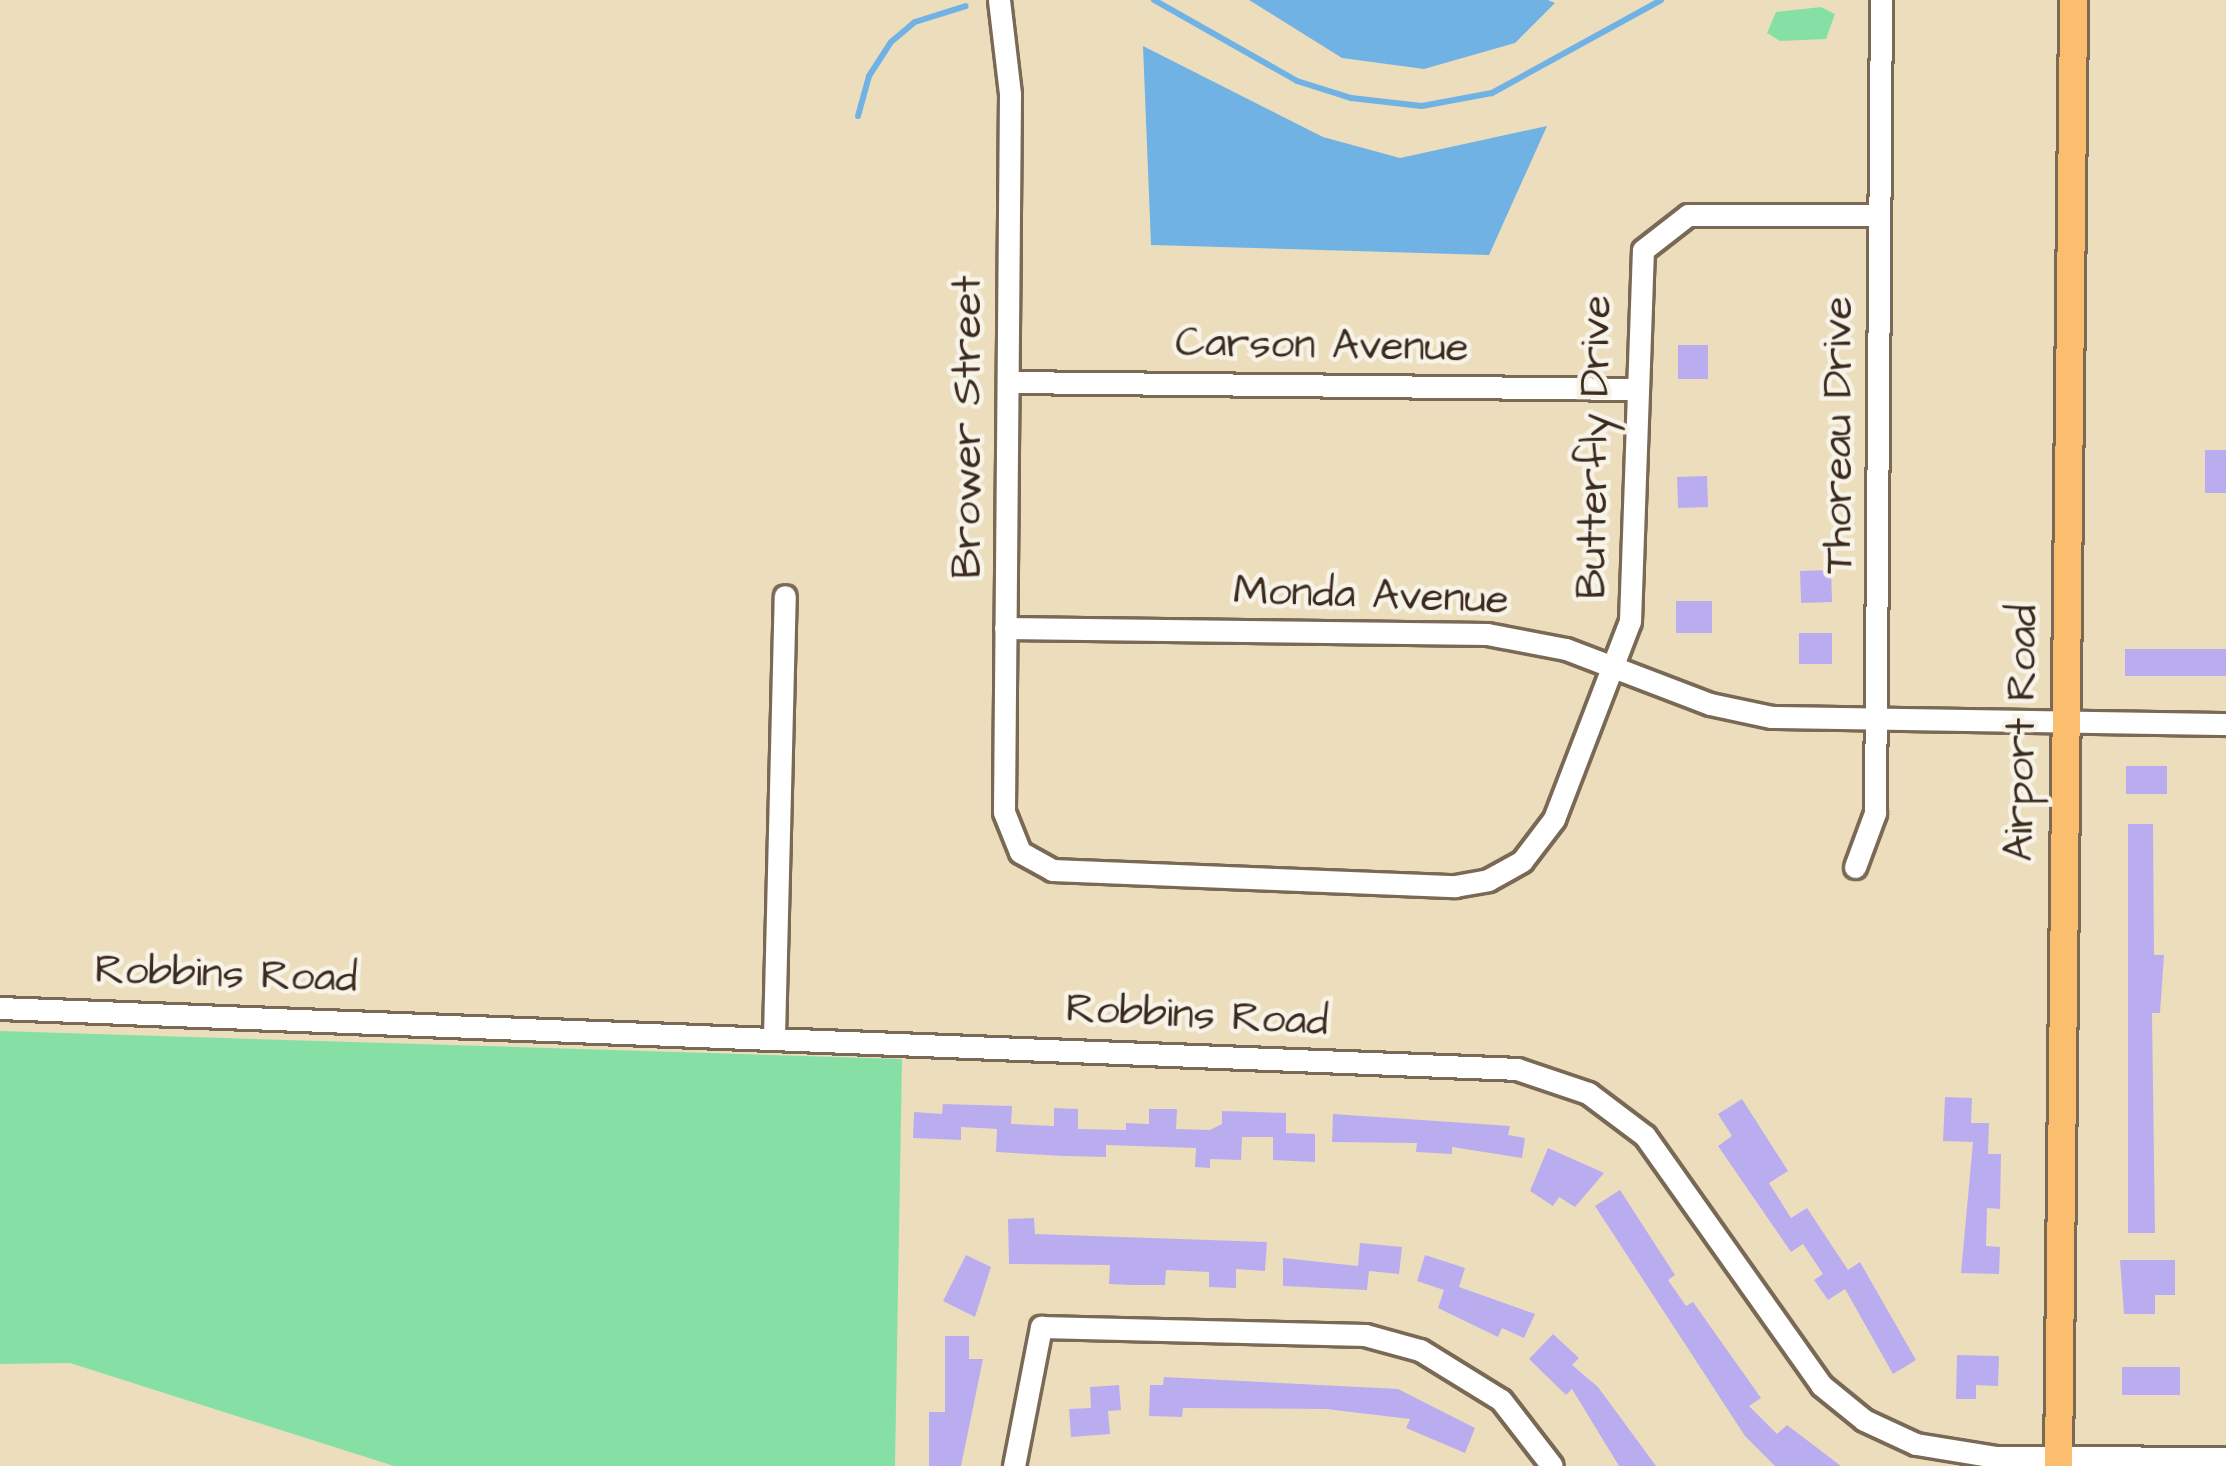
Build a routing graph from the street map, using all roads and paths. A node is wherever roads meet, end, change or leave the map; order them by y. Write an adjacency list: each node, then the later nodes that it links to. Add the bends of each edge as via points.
1 (999, 0): 5 (street, Brower Street, via 1009,80)
2 (1881, 0): 4 (street, Thoreau Drive)
3 (2073, 0): 11 (main road, Airport Road)
4 (1879, 215): 6 (street, Butterfly Drive, via 1695,214 1664,226 1637,269); 10 (street, Thoreau Drive)
5 (1008, 382): 6 (street, Carson Avenue); 8 (street, Brower Street)
6 (1635, 389): 9 (street, Butterfly Drive, via 1634,587)
7 (784, 596): 16 (street)
8 (1005, 628): 9 (street, Monda Avenue, via 1487,634); 13 (street, Brower Street, via 1004,812)
9 (1616, 667): 10 (street, Monda Avenue, via 1732,710); 13 (street, Butterfly Drive, via 1544,837 1516,866 1482,882 1066,872)
10 (1876, 720): 11 (street, Monda Avenue); 14 (street, Thoreau Drive, via 1873,826)
11 (2064, 723): 12 (street, Monda Avenue); 18 (main road, Airport Road)
12 (2226, 724)
13 (1020, 852)
14 (1855, 867)
15 (0, 1008): 16 (street, Robbins Road)
16 (774, 1036): 18 (street, Robbins Road, via 1517,1069 1588,1093 1645,1136 1821,1385 1864,1420 1916,1444)
17 (2226, 1458): 18 (street, Robbins Road)
18 (2058, 1462)
19 (1014, 1466): 20 (street, via 1041,1328 1365,1335 1402,1345 1501,1400)
20 (1552, 1466)

